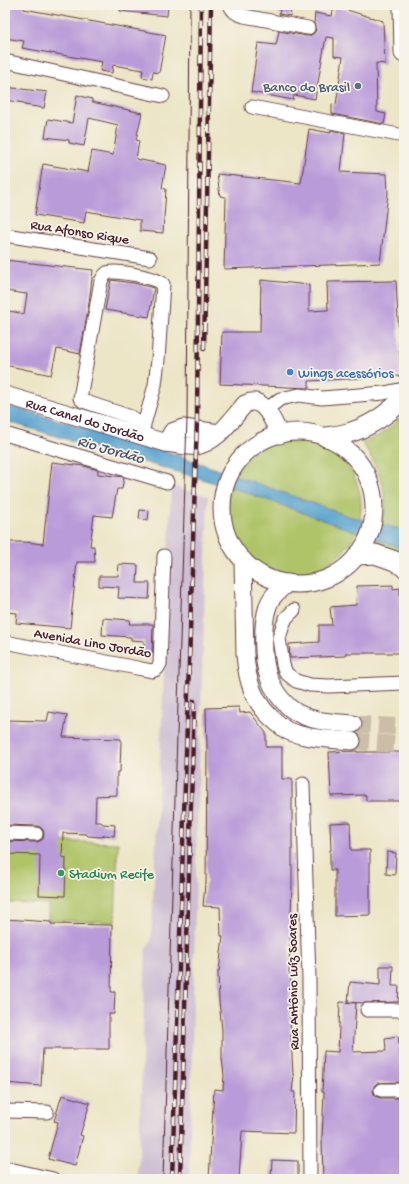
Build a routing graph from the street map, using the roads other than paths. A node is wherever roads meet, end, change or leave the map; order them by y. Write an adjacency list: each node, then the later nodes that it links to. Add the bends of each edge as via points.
1 (230, 5): 3 (street, via 235,13 244,16)
2 (403, 5): 4 (highway)
3 (308, 28)
4 (404, 53)
5 (5, 61): 6 (street)
6 (164, 96)
7 (252, 107): 8 (street)
8 (404, 136)
9 (5, 235): 10 (street, Rua Afonso Rique)
10 (150, 258)
11 (404, 389): 14 (street, via 322,398 299,395 280,400)
12 (5, 395): 15 (main road, Rua Canal do Jordão)
13 (404, 398): 18 (highway, via 389,412 366,426 347,434)
14 (266, 410): 15 (main road, Rua Canal do Jordão, via 259,403 249,402 220,433 208,442 193,446 166,444); 17 (main road)
15 (142, 430): 15 (street, via 155,385 163,284 119,272 108,272 101,280 80,398 131,417)
16 (5, 434): 19 (street)
17 (280, 434): 18 (main road, via 301,432); 22 (main road, via 263,440 241,458 233,469 224,491 223,521 227,535)
18 (326, 436): 20 (main road, via 344,446 359,461 369,479 374,499 374,519)
19 (167, 482)
20 (362, 548): 23 (highway); 24 (main road, via 344,569 327,578 307,583)
21 (164, 556): 26 (street, Avenida Lino Jordão, via 160,664 157,669 132,668)
22 (243, 560): 24 (main road, via 271,579); 29 (main road, via 246,670 259,704 287,731 314,738)
23 (404, 567)
24 (288, 583): 28 (main road, via 276,593 268,605 263,628 269,678 276,692 290,707 305,716 322,722)
25 (294, 610): 27 (street, via 286,618 279,638 286,673 296,681 329,686)
26 (5, 642)
27 (404, 683)
28 (354, 724)
29 (352, 741)
30 (302, 784): 41 (street, Rua Antônio Luíz Soares, via 309,979)
31 (5, 833): 32 (street)
32 (36, 834)
33 (367, 1010): 34 (street)
34 (404, 1010)
35 (381, 1090): 36 (street)
36 (404, 1090)
37 (5, 1111): 38 (street)
38 (47, 1112)
39 (5, 1168): 40 (street)
40 (53, 1179)
41 (310, 1179)

